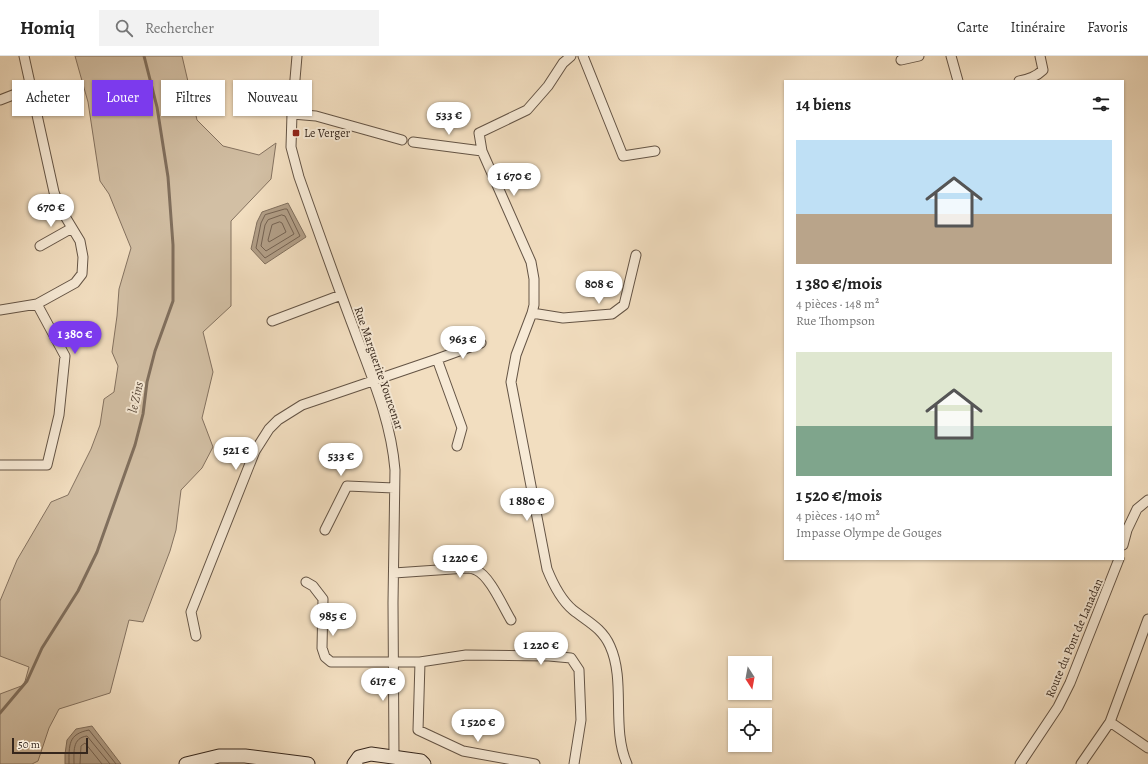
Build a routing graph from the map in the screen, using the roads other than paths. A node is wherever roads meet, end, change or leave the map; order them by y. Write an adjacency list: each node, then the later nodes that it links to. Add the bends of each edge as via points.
1 (24, 56): 9 (street)
2 (297, 56): 10 (street, Rue Marguerite Yourcenar)
3 (571, 56): 20 (street, via 528,110 479,133)
4 (583, 56): 21 (street, via 623,156)
5 (919, 56): 8 (street)
6 (951, 56): 11 (street)
7 (1040, 56): 12 (street, via 1043,70)
8 (901, 60)
9 (29, 80)
10 (295, 80)
11 (958, 80)
12 (1023, 80)
13 (12, 95): 14 (street)
14 (0, 100)
15 (37, 116): 22 (street, via 54,192)
16 (292, 116): 25 (street, Rue Marguerite Yourcenar, via 291,147 299,177)
17 (312, 116): 18 (street)
18 (402, 140)
19 (413, 142): 20 (street)
20 (482, 151): 28 (street, via 532,262)
21 (655, 151)
22 (72, 228): 23 (street); 26 (street, via 80,241 84,257 82,274 75,283)
23 (40, 246)
24 (636, 255): 28 (street, via 624,305 612,314 562,318)
25 (341, 295): 29 (street); 32 (street, Rue Marguerite Yourcenar)
26 (37, 304): 27 (street); 34 (street, via 65,356 59,416 46,465)
27 (0, 310)
28 (532, 313): 57 (street, via 516,355 511,382 547,569 561,597 572,610 596,626 610,646 616,666 621,746)
29 (272, 321)
30 (481, 343): 31 (street)
31 (437, 359): 32 (street); 33 (street, via 462,428)
32 (374, 381): 35 (street, Rue Marguerite Yourcenar, via 393,450); 44 (street, via 302,405 269,429 256,451 191,612)
33 (458, 446)
34 (0, 465)
35 (394, 488): 37 (street, via 347,486); 40 (street, Rue Marguerite Yourcenar)
36 (1148, 500): 38 (street, via 1137,509)
37 (325, 530)
38 (1124, 541)
39 (1119, 560): 58 (street, Route du Pont de Lanadan, via 1070,683 1058,707)
40 (394, 573): 43 (street, via 467,568 477,570 485,577); 45 (street, Rue Marguerite Yourcenar)
41 (306, 582): 45 (street, via 323,598 322,648 331,662)
42 (1148, 619): 47 (street)
43 (511, 620)
44 (196, 636)
45 (394, 661): 46 (street); 49 (street, Rue Marguerite Yourcenar)
46 (420, 662): 55 (street, via 418,730 463,751); 56 (street, via 466,655 571,658 580,670 581,720)
47 (1110, 722): 48 (street); 59 (street)
48 (1148, 748)
49 (394, 757): 53 (street, via 371,754 359,758); 54 (street, via 421,761)
50 (205, 762): 51 (street); 52 (street, via 219,756 245,756)
51 (186, 764)
52 (308, 764)
53 (354, 764)
54 (424, 764)
55 (535, 764)
56 (574, 764)
57 (627, 764)
58 (1020, 764)
59 (1081, 764)

